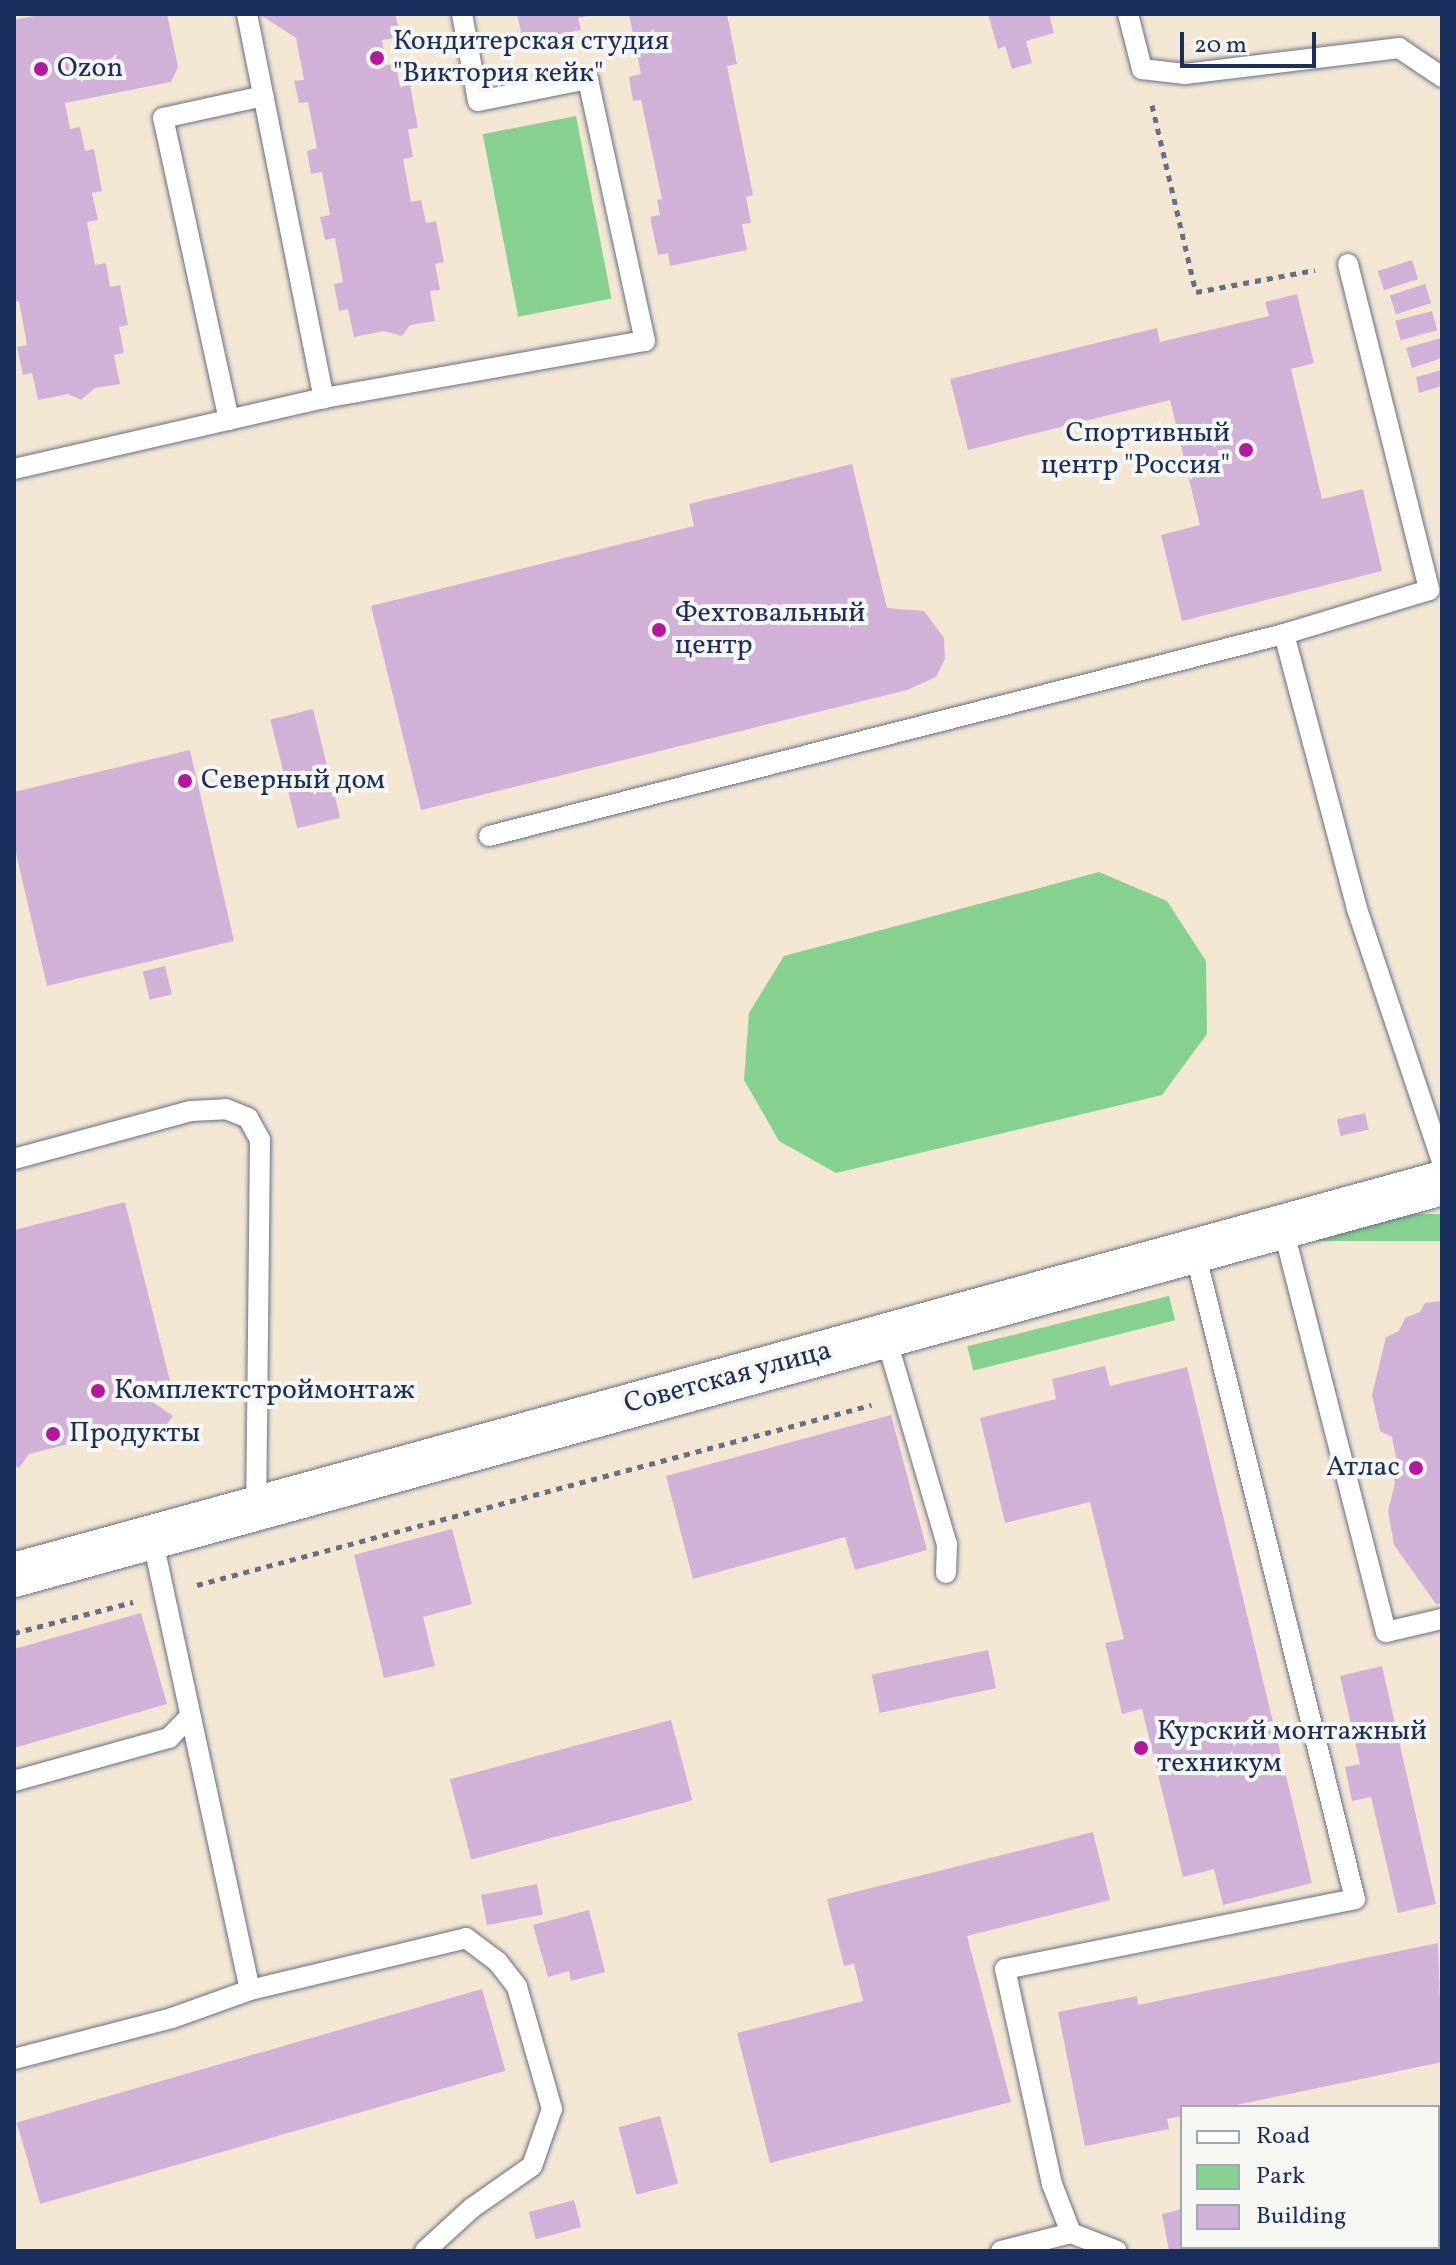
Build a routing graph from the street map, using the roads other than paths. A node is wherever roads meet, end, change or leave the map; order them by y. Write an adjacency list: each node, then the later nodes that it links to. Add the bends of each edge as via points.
1 (247, 14): 5 (lane)
2 (462, 14): 7 (lane, via 478,101 588,79 645,341)
3 (1128, 14): 4 (lane, via 1142,69 1185,74 1399,48)
4 (1442, 77)
5 (264, 96): 7 (lane); 8 (lane, via 163,118)
6 (1348, 264): 10 (lane, via 1429,590)
7 (324, 398): 8 (lane)
8 (229, 420): 9 (lane)
9 (14, 469)
10 (1284, 634): 11 (lane); 13 (lane, via 1357,909)
11 (489, 836)
12 (15, 1154): 18 (lane, via 191,1111 226,1109 248,1118 260,1140)
13 (1442, 1161)
14 (1442, 1183): 15 (street, Советская улица)
15 (1282, 1224): 16 (street, Советская улица); 22 (lane, via 1386,1632)
16 (1194, 1248): 17 (street, Советская улица); 27 (lane, via 1355,1899 1005,1969 1052,2184)
17 (885, 1334): 18 (street, Советская улица); 20 (lane, via 947,1544)
18 (256, 1508): 19 (street, Советская улица)
19 (152, 1537): 21 (street, Советская улица); 23 (lane)
20 (946, 1573)
21 (14, 1575)
22 (1442, 1619)
23 (188, 1718): 24 (lane, via 169,1738); 25 (lane)
24 (14, 1781)
25 (250, 1990): 26 (lane, via 172,2018); 28 (lane, via 466,1938 497,1961 517,1987 552,2109 532,2166 472,2208)
26 (14, 2059)
27 (1071, 2233): 29 (lane); 30 (lane)
28 (425, 2251)
29 (1001, 2251)
30 (1117, 2251)

